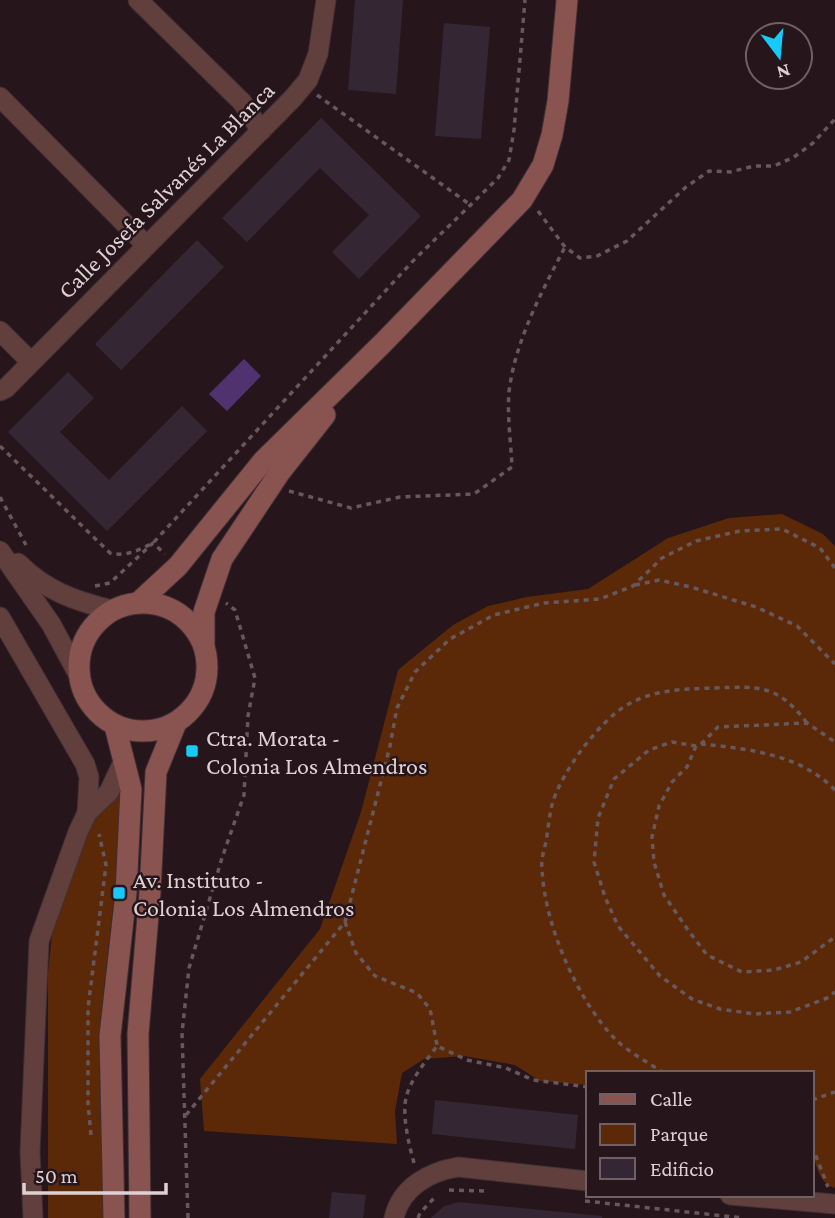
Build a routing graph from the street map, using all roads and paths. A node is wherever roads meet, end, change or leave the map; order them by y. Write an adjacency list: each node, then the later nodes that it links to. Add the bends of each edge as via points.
1 (138, 0): 8 (street, via 242,102)
2 (326, 0): 5 (street, Calle Josefa Salvanés La Blanca, via 318,54)
3 (525, 0): 10 (path, via 509,160)
4 (567, 0): 9 (main road, via 552,135 543,165)
5 (303, 85): 8 (street, Calle Josefa Salvanés La Blanca); 10 (path)
6 (0, 97): 11 (street)
7 (835, 119): 12 (path, via 813,143 774,166 709,171 627,242 597,256 580,258)
8 (261, 131): 11 (street, Calle Josefa Salvanés La Blanca)
9 (522, 200): 12 (path, via 541,212); 14 (main road)
10 (472, 206): 17 (path, via 412,262 153,543 135,552 110,553)
11 (146, 244): 15 (street, Calle Josefa Salvanés La Blanca)
12 (565, 247): 18 (path, via 517,356 509,393 512,467 474,494 400,497 351,508 290,490)
13 (0, 331): 15 (street)
14 (383, 343): 22 (main road, via 263,461 178,566); 25 (main road, via 280,472 222,559 204,612)
15 (30, 361): 16 (street, Calle Josefa Salvanés La Blanca)
16 (0, 391)
17 (0, 446)
18 (283, 502)
19 (0, 549): 23 (street, via 32,577 71,600); 27 (street, via 51,624)
20 (835, 568): 21 (path, via 820,548 782,529 740,530 696,541 662,558)
21 (633, 586): 26 (path, via 659,580 756,607 797,626); 37 (path, via 600,599 544,603 495,615 450,639 415,672 397,708)
22 (138, 603): 23 (main road); 25 (main road, via 176,612 195,628)
23 (112, 610): 27 (main road, via 93,626 81,648)
24 (0, 617): 36 (street, via 85,764)
25 (204, 646): 28 (main road, via 207,673 202,693)
26 (835, 664)
27 (78, 674): 30 (main road, via 97,713)
28 (176, 723): 30 (main road, via 147,732); 55 (main road, via 156,772 138,1034)
29 (807, 723): 31 (path); 32 (path, via 718,727); 41 (path, via 792,703 768,689 662,691 627,705 594,733 552,803 542,866 550,916 570,970 617,1041)
30 (115, 726): 34 (main road)
31 (835, 742)
32 (701, 744): 33 (path); 35 (path, via 777,755 822,777)
33 (696, 746): 38 (path, via 659,806 652,837 664,895 688,930 707,954 742,971 774,970 801,962); 39 (path, via 672,742 649,750 614,779 598,818 594,862 618,926 660,976 692,999 720,1009 754,1014 790,1012)
34 (124, 760): 36 (street, via 109,792); 54 (main road, via 131,789 126,893 110,1036)
35 (835, 790)
36 (88, 813): 53 (street, via 39,941 30,1152)
37 (345, 922): 40 (path, via 356,953 375,976 417,993 430,1009); 45 (path)
38 (835, 937)
39 (835, 992)
40 (437, 1046): 42 (path, via 533,1080); 47 (path, via 406,1098 408,1140)
41 (661, 1071)
42 (586, 1087)
43 (835, 1092): 44 (path)
44 (814, 1099)
45 (184, 1117)
46 (814, 1151): 52 (path)
47 (420, 1181): 48 (street, via 458,1167); 56 (street, via 404,1195)
48 (586, 1181)
49 (490, 1191): 57 (path, via 440,1193)
50 (753, 1197): 52 (street)
51 (579, 1201): 58 (path)
52 (833, 1204)
53 (33, 1218)
54 (114, 1218)
55 (141, 1218)
56 (394, 1218)
57 (418, 1218)
58 (743, 1218)

